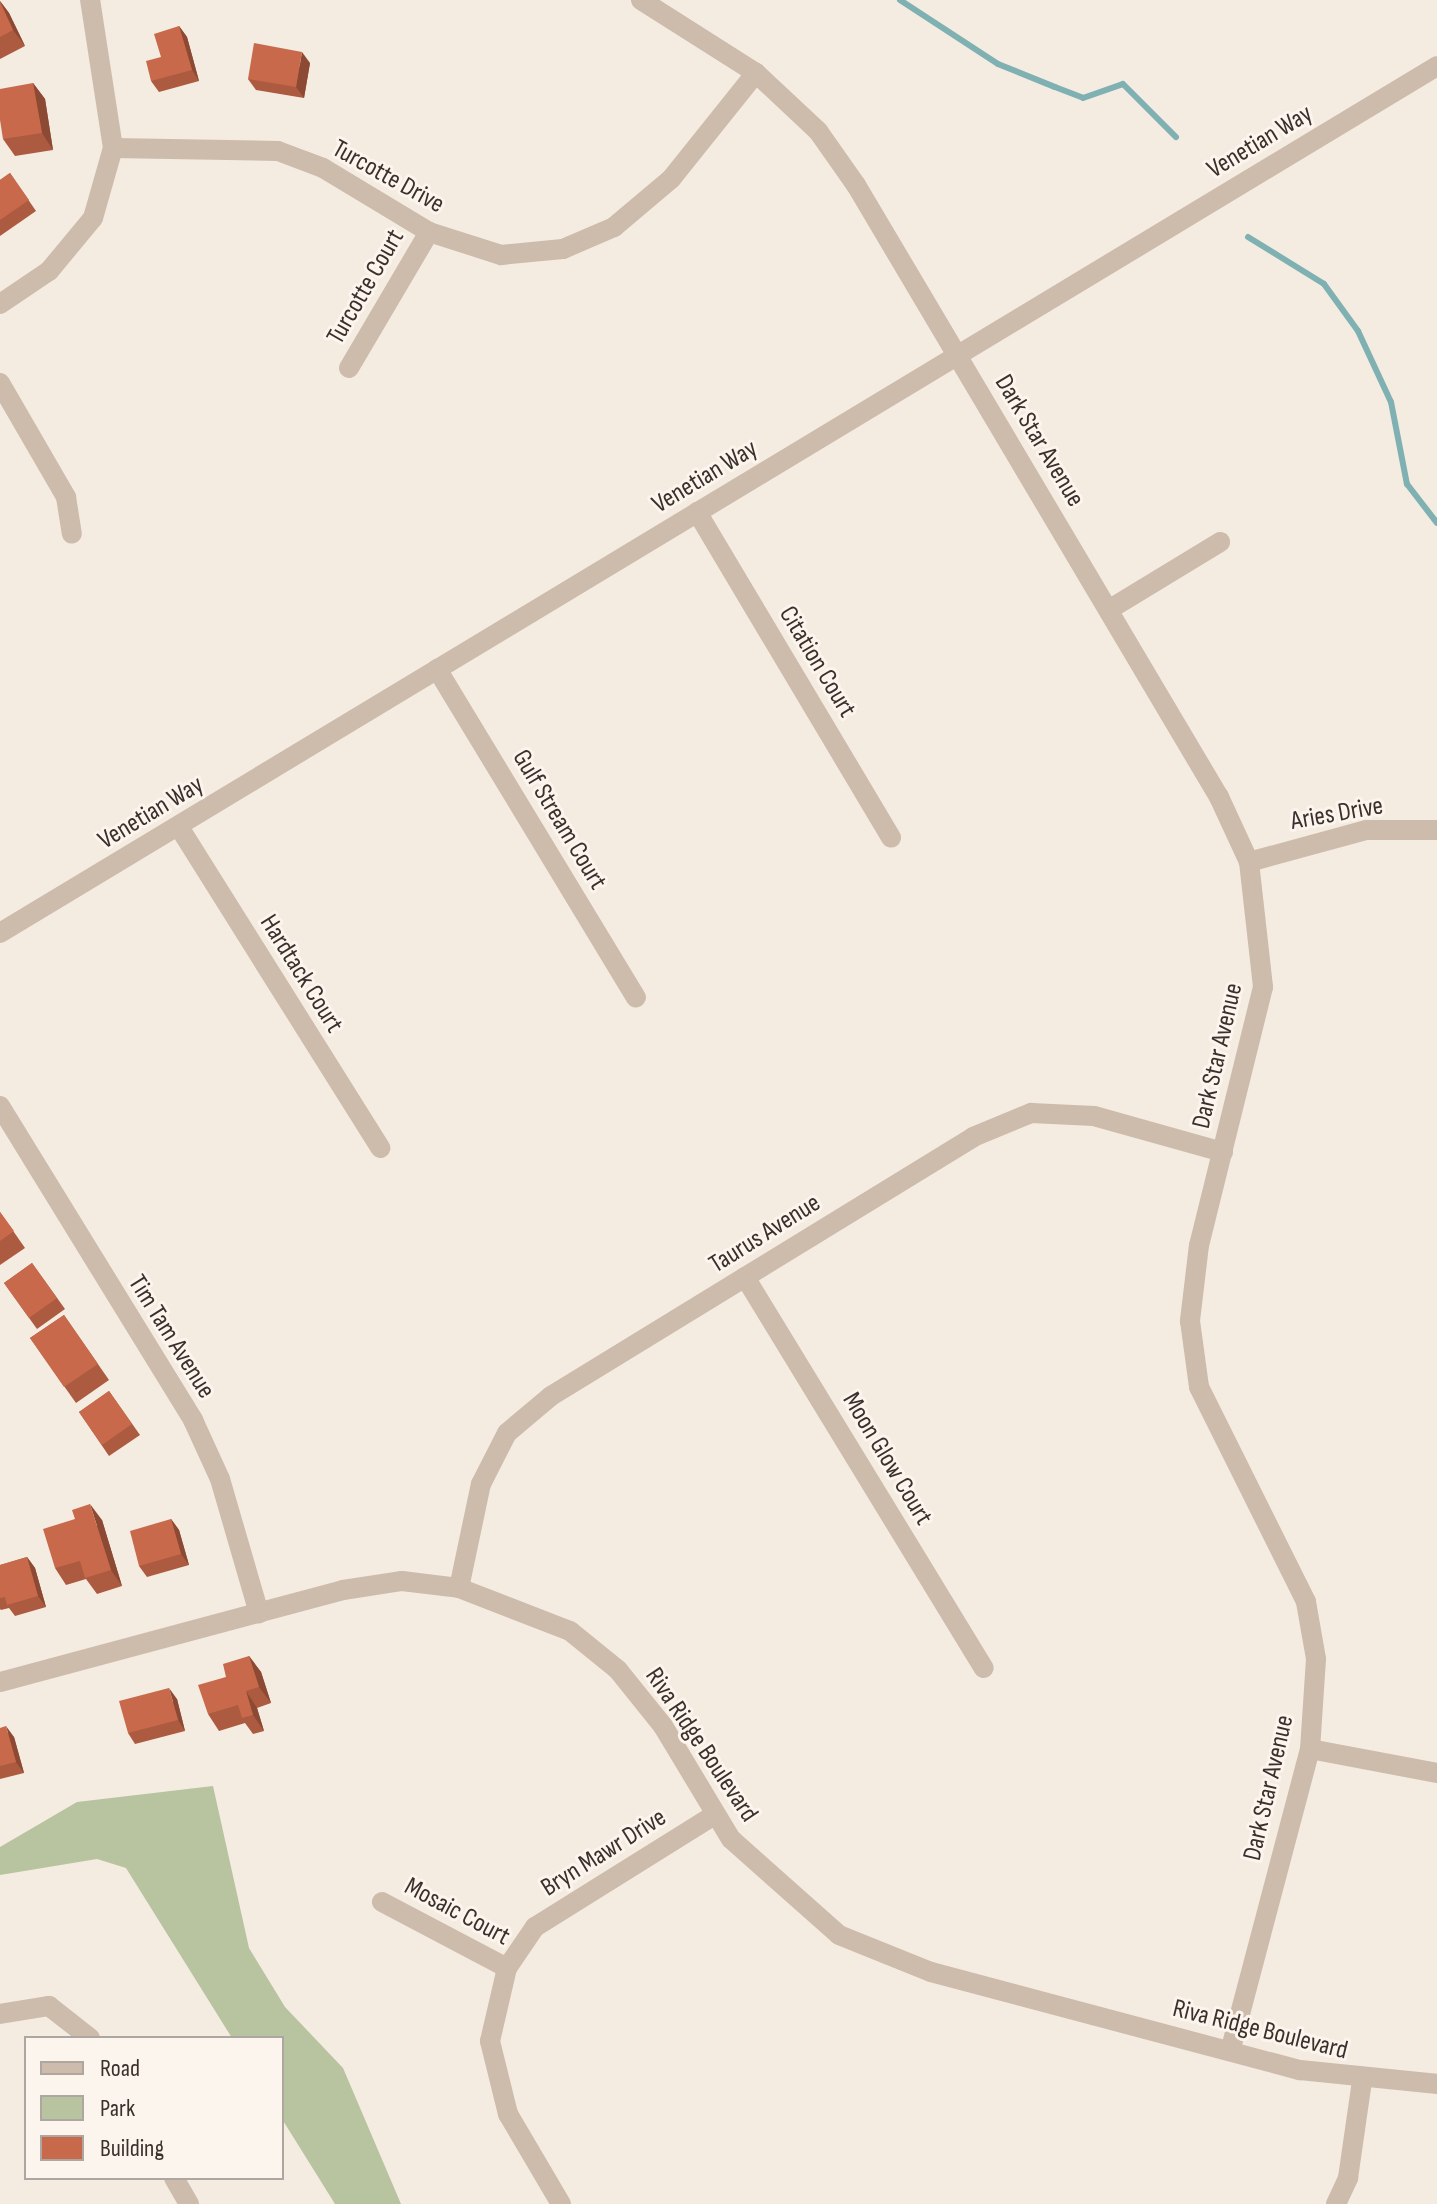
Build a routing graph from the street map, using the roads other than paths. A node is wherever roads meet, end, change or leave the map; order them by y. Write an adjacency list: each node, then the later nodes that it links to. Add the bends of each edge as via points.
1 (90, 0): 5 (street)
2 (641, 0): 4 (street, Dark Star Avenue)
3 (1437, 66): 8 (street, Venetian Way)
4 (756, 73): 6 (street, Turcotte Drive, via 671,179 614,227 563,249 501,255); 8 (street, Dark Star Avenue, via 818,131)
5 (113, 148): 6 (street, Turcotte Drive, via 278,151 323,168); 7 (street, via 93,218 49,271)
6 (429, 232): 9 (street, Turcotte Court)
7 (0, 304)
8 (956, 354): 11 (street, Venetian Way); 14 (street, Dark Star Avenue)
9 (349, 368)
10 (0, 383): 12 (street, via 66,497)
11 (697, 512): 15 (street, Venetian Way); 18 (street, Citation Court)
12 (72, 534)
13 (1220, 542): 14 (street)
14 (1110, 609): 19 (street, Dark Star Avenue, via 1219,797)
15 (437, 669): 16 (street, Venetian Way); 21 (street, Gulf Stream Court)
16 (179, 827): 20 (street, Venetian Way); 23 (street, Hardtack Court)
17 (1437, 830): 19 (street, Aries Drive, via 1366,830)
18 (891, 838)
19 (1249, 862): 24 (street, Dark Star Avenue, via 1263,987)
20 (0, 933)
21 (636, 997)
22 (0, 1106): 27 (street, Tim Tam Avenue, via 193,1420 220,1479)
23 (380, 1148)
24 (1223, 1152): 25 (street, Taurus Avenue, via 1094,1116 1031,1113 973,1137); 30 (street, Dark Star Avenue, via 1190,1321 1199,1387 1306,1602 1316,1659)
25 (745, 1277): 26 (street, Taurus Avenue, via 551,1396 507,1433 481,1484); 28 (street, Moon Glow Court)
26 (459, 1588): 27 (street, Riva Ridge Boulevard, via 402,1581); 32 (street, Riva Ridge Boulevard, via 570,1631 618,1670 663,1726)
27 (259, 1613): 29 (street, Riva Ridge Boulevard)
28 (984, 1668)
29 (0, 1682)
30 (1310, 1749): 31 (street); 37 (street, Dark Star Avenue)
31 (1437, 1773)
32 (714, 1815): 34 (street, Bryn Mawr Drive, via 545,1920); 37 (street, Riva Ridge Boulevard, via 839,1935 931,1972)
33 (382, 1902): 34 (street, Mosaic Court)
34 (507, 1968): 42 (street, Bryn Mawr Drive, via 490,2041 508,2114)
35 (0, 2014): 36 (street, via 49,2006)
36 (87, 2036)
37 (1230, 2051): 38 (street, Riva Ridge Boulevard)
38 (1362, 2081): 39 (street, Riva Ridge Boulevard); 43 (street, via 1348,2178)
39 (1437, 2084)
40 (175, 2180): 41 (street)
41 (189, 2204)
42 (561, 2204)
43 (1336, 2204)

